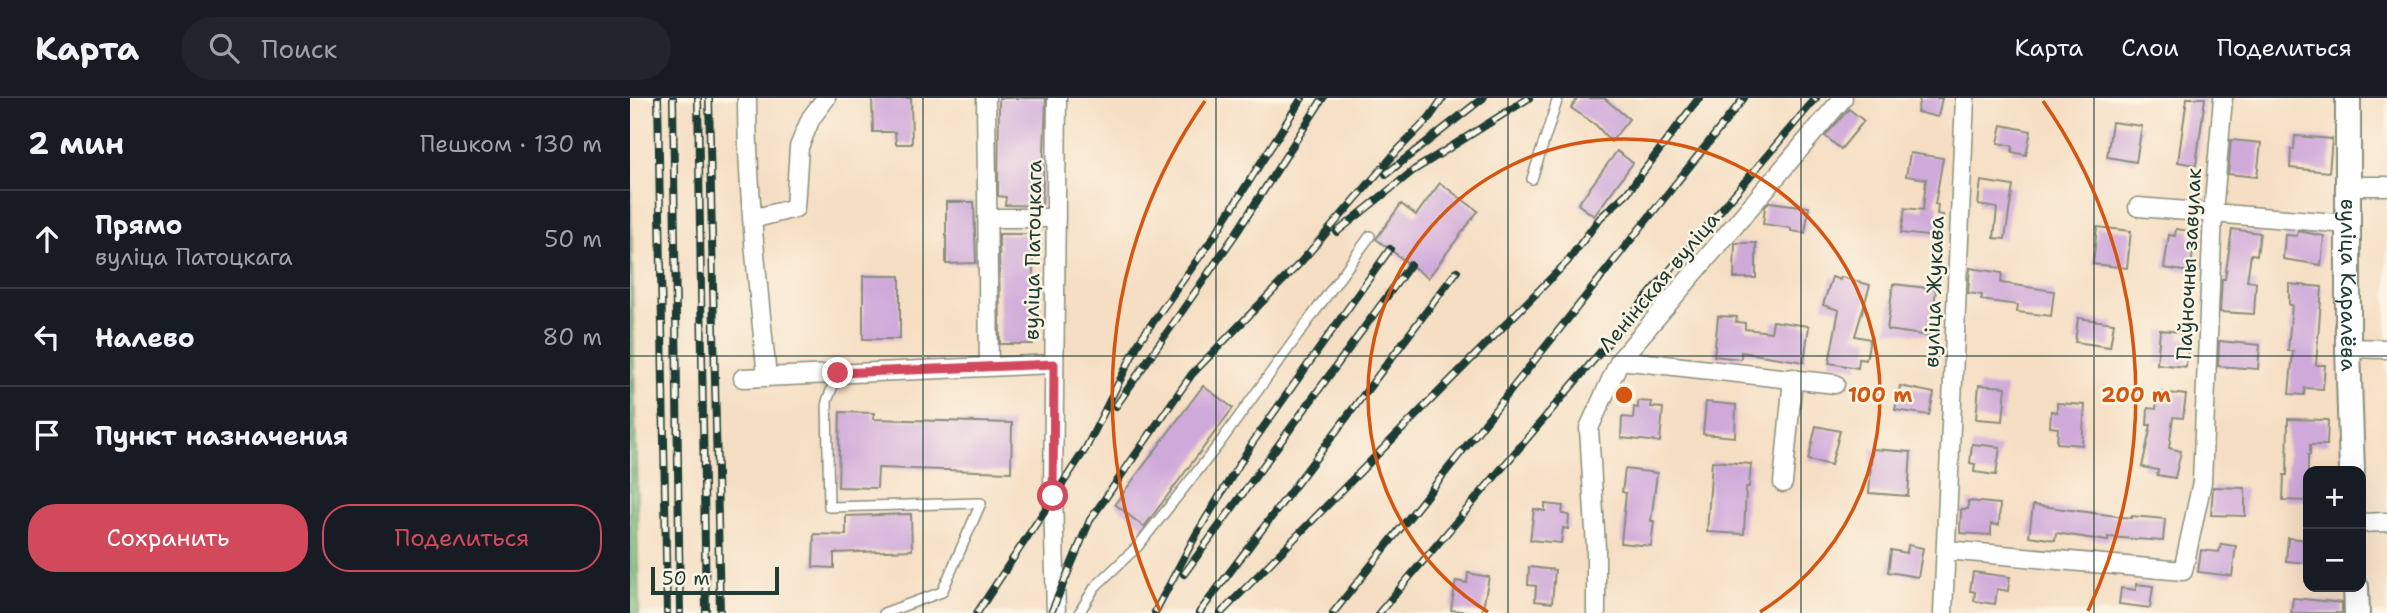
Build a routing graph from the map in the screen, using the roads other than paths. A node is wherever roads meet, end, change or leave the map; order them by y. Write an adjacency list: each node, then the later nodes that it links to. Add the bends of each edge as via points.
1 (747, 98): 17 (street)
2 (826, 98): 17 (street, via 799,147 795,208)
3 (986, 98): 15 (street)
4 (1057, 98): 16 (street, вуліца Патоцкага)
5 (1558, 98): 10 (lane)
6 (1843, 98): 22 (street, Ленінская вуліца)
7 (1965, 98): 34 (street, вуліца Жукава)
8 (2223, 98): 14 (street, Паўночны завулак)
9 (2348, 98): 11 (street, вуліца Каралёва)
10 (1532, 179)
11 (2347, 186): 12 (street); 18 (street, вуліца Каралёва)
12 (2387, 186)
13 (2138, 207): 14 (street)
14 (2213, 214): 18 (street); 34 (street, Паўночны завулак, via 2202,482 2183,571)
15 (987, 218): 16 (street); 24 (street)
16 (1056, 218): 23 (street, вуліца Патоцкага)
17 (752, 219): 26 (street)
18 (2348, 224): 20 (street, вуліца Каралёва)
19 (1370, 236): 38 (lane, via 1219,444 1138,546 1095,587)
20 (2348, 348): 21 (street); 30 (street, вуліца Каралёва)
21 (2387, 349)
22 (1619, 360): 28 (street); 39 (street, Ленінская вуліца, via 1589,428)
23 (1054, 364): 24 (street); 37 (street, вуліца Патоцкага)
24 (989, 367): 25 (street)
25 (838, 373): 26 (street); 36 (lane, via 827,401 829,507 981,503 942,592)
26 (767, 377): 27 (street)
27 (743, 378)
28 (1793, 379): 29 (street); 31 (street)
29 (1835, 384)
30 (2353, 466)
31 (1783, 483)
32 (2387, 522): 33 (street)
33 (2366, 523)
34 (1946, 550): 40 (street, вуліца Жукава)
35 (2356, 592): 41 (street)
36 (884, 613)
37 (1056, 613)
38 (1079, 613)
39 (1596, 613)
40 (1943, 613)
41 (2357, 613)

